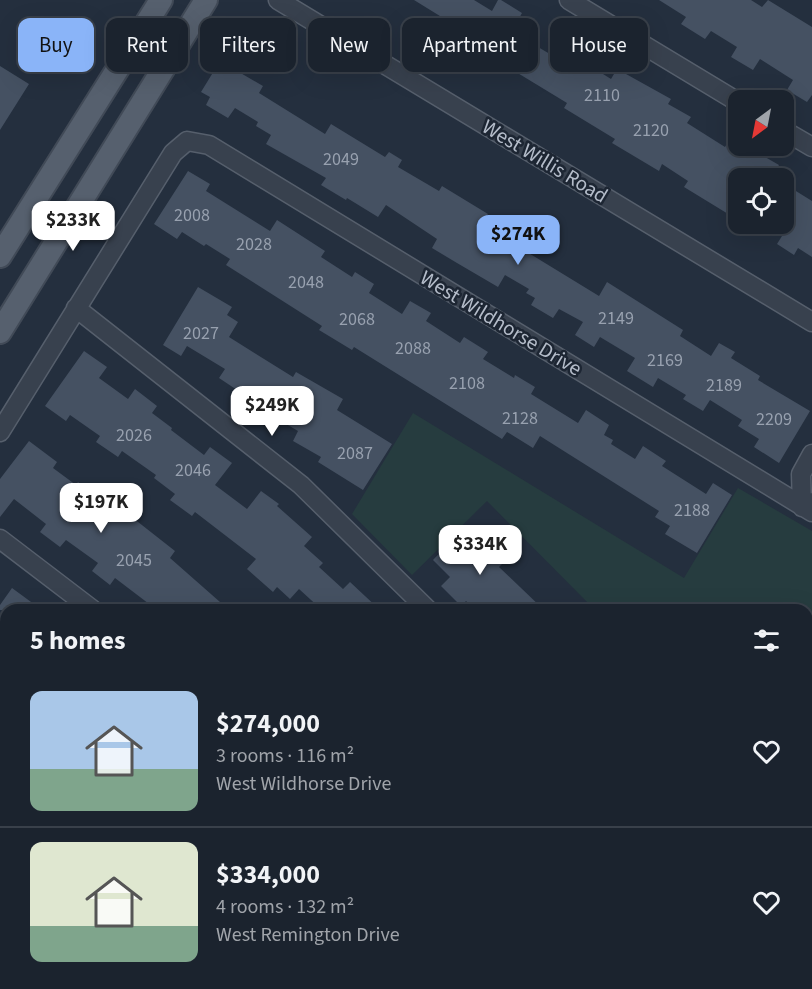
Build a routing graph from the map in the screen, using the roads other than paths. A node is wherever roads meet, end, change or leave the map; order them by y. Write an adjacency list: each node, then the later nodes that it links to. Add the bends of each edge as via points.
1 (161, 0): 8 (main road)
2 (206, 0): 11 (main road)
3 (278, 0): 10 (street, West Willis Road)
4 (569, 0): 5 (street)
5 (728, 96)
6 (794, 136): 7 (street)
7 (812, 147)
8 (0, 256)
9 (76, 308): 12 (street); 14 (street, West Wildhorse Drive, via 173,153 187,141 209,145); 17 (street, via 301,485)
10 (812, 322)
11 (0, 332)
12 (0, 432)
13 (812, 454): 14 (street, via 801,474)
14 (809, 507)
15 (0, 539): 16 (street)
16 (85, 604)
17 (422, 604)

